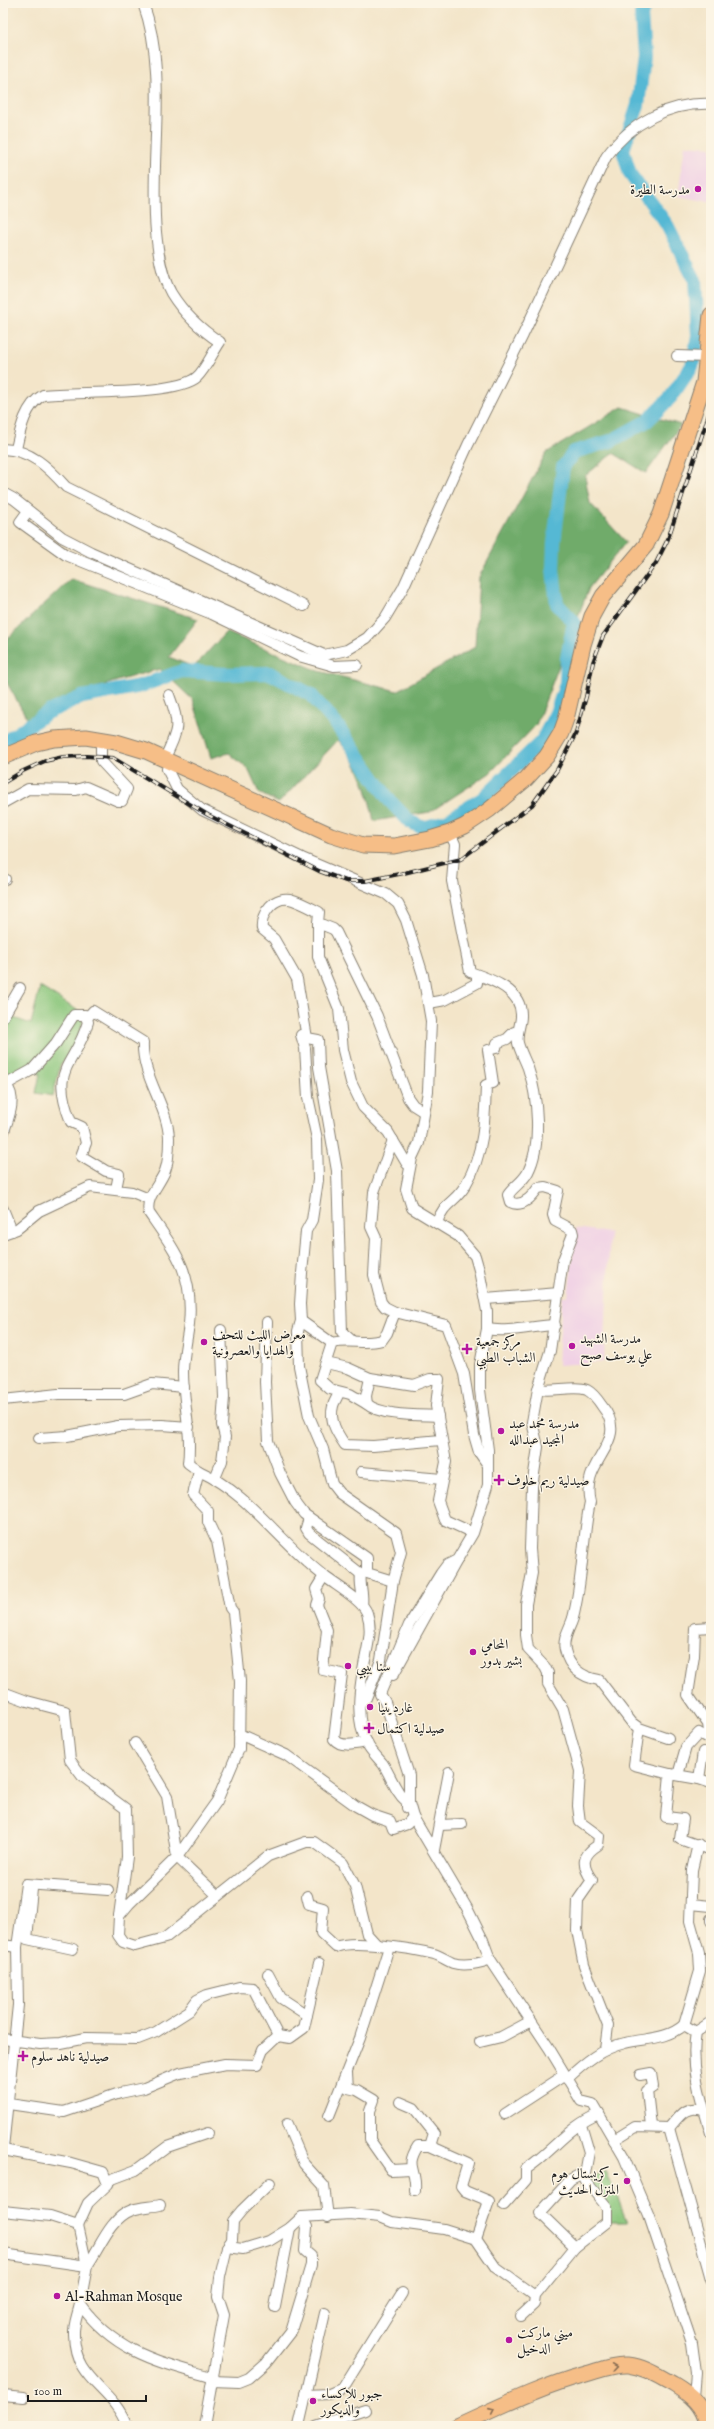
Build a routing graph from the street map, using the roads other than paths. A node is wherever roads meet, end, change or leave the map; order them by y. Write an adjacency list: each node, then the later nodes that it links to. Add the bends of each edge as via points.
1 (143, 3): 7 (street, via 151,30 156,66 153,177 159,257 170,292 191,319 220,342 197,377 181,385 114,393 43,394 31,406 25,417)
2 (711, 104): 9 (street, via 681,105 650,118 623,137 606,157 524,334 468,445 403,588 376,629 356,646 340,653 324,655 91,552)
3 (711, 315): 5 (main road)
4 (677, 356): 5 (street)
5 (705, 357): 17 (main road, via 704,382 687,440 654,531 635,560 603,596 592,616 582,645 562,733 547,756 526,778 475,820)
6 (3, 449): 7 (street)
7 (16, 450): 10 (street, via 49,468 66,487)
8 (3, 494): 9 (street, via 14,499)
9 (24, 516): 11 (street, via 20,522 66,555 212,614 299,656 334,666)
10 (304, 606)
11 (357, 665)
12 (169, 695): 15 (street, via 177,716 176,732)
13 (101, 739): 14 (main road, via 86,737 36,743); 15 (main road, via 131,746); 16 (street, via 101,761 127,789 122,801 86,787 76,790 28,789)
14 (3, 757)
15 (167, 761): 17 (main road, via 331,835 364,845 394,846); 21 (street, via 167,769 177,789 202,810 302,858 380,890 398,904 412,940)
16 (3, 803)
17 (450, 833): 19 (street, via 455,844 452,881 458,916 470,972)
18 (318, 924): 25 (street, via 319,912 292,899 275,902 265,910 261,921 262,929 274,939 297,979); 27 (street, via 336,932 374,1010 408,1098 413,1106); 29 (street, via 318,957 340,1008 343,1050 351,1082 363,1107)
19 (477, 975): 21 (street, via 477,983 445,1000); 24 (street, via 498,982 519,1003 521,1016)
20 (20, 988): 22 (street)
21 (429, 1003): 27 (street, via 431,1021 428,1091)
22 (3, 1017)
23 (87, 1018): 26 (street, via 81,1014 74,1015 56,1043 32,1070); 31 (street, via 86,1029 66,1068 62,1092 71,1122 82,1127 86,1143 81,1156 106,1171 119,1174); 32 (street, via 93,1011 143,1042 142,1054 167,1124 169,1138 168,1161)
24 (517, 1033): 34 (street, via 514,1032 507,1039 497,1043 496,1048 488,1050 493,1082 486,1085 484,1133 476,1161 466,1184 440,1211); 36 (street, via 534,1090 536,1134 528,1172 518,1187 511,1190 509,1198 510,1202 518,1204 532,1196 538,1188 545,1187 558,1191 553,1216 555,1221 572,1230 573,1234 563,1260)
25 (307, 1038): 39 (street, via 301,1036 305,1048 308,1097 317,1139 318,1180 312,1220 306,1231); 44 (street, via 318,1040 319,1067 337,1171 342,1332)
26 (5, 1086): 28 (street, via 10,1090 11,1109)
27 (424, 1112): 30 (street, via 419,1143)
28 (3, 1134)
29 (393, 1140): 30 (street); 38 (street, via 374,1192 371,1227 376,1238 374,1275 381,1302)
30 (410, 1165): 34 (street, via 406,1189 408,1200 412,1208)
31 (116, 1189): 32 (street); 35 (street, via 98,1186 81,1190 39,1211)
32 (149, 1199): 48 (street, via 149,1213 182,1264 188,1282 189,1322 183,1372)
33 (3, 1209): 35 (street)
34 (437, 1223): 37 (street, via 458,1236 475,1256)
35 (7, 1233)
36 (559, 1293): 37 (street); 41 (street)
37 (486, 1299): 43 (street)
38 (395, 1312): 44 (street, via 382,1340); 57 (street, via 446,1325 468,1386 479,1452)
39 (301, 1321): 45 (street); 66 (street, via 298,1331 299,1366 309,1416 323,1449 328,1473 339,1493 396,1533 401,1552)
40 (267, 1322): 62 (street, via 265,1376 268,1441 295,1502)
41 (555, 1325): 43 (street); 49 (street)
42 (221, 1330): 60 (street, via 224,1397 222,1425 225,1437 222,1461)
43 (487, 1330): 57 (street, via 480,1365 480,1390)
44 (351, 1340): 45 (street)
45 (332, 1344): 46 (street)
46 (326, 1362): 47 (street); 50 (street, via 320,1380 325,1387)
47 (370, 1378): 52 (street); 53 (street, via 414,1385 430,1379 439,1379 436,1406)
48 (184, 1387): 51 (street, via 152,1384 124,1394 58,1394); 54 (street)
49 (538, 1389): 71 (street, via 587,1390 612,1422 611,1439 598,1456 589,1479 590,1502 573,1618 564,1646 573,1669 588,1678 599,1680 632,1723); 113 (street, via 532,1422 538,1447 532,1487 532,1573 526,1604 526,1635 528,1649 545,1667 548,1684 563,1709 580,1771 580,1822 599,1836 598,1845 588,1851 584,1858 583,1864 592,1880 578,1900 576,1911 584,1965 608,2026)
50 (339, 1392): 52 (street, via 350,1394); 56 (street, via 333,1404 332,1417 336,1432 345,1445 373,1446)
51 (3, 1400)
52 (367, 1404): 53 (street, via 375,1410 384,1412)
53 (438, 1416): 56 (street)
54 (189, 1427): 55 (street, via 118,1426 67,1436); 58 (street, via 188,1463)
55 (39, 1438)
56 (441, 1440): 61 (street, via 446,1462)
57 (488, 1465): 63 (street, via 488,1486)
58 (199, 1471): 60 (street); 72 (street, via 193,1495 208,1511 208,1522 217,1541 230,1608 233,1612 240,1681)
59 (361, 1472): 61 (street)
60 (215, 1478): 65 (street, via 248,1504 306,1562)
61 (442, 1479): 63 (street, via 438,1495 442,1517)
62 (309, 1518): 64 (street, via 306,1528 309,1533); 64 (street, via 367,1558)
63 (473, 1533): 82 (street, via 457,1560 447,1566 441,1574 409,1625 380,1694 385,1702 409,1775 409,1803)
64 (364, 1573): 66 (street); 67 (street, via 360,1584)
65 (324, 1576): 67 (street); 75 (street, via 316,1589 319,1599 317,1605 327,1630 323,1670 342,1674 334,1739 337,1743 346,1745)
66 (393, 1581): 70 (street, via 381,1660 366,1698)
67 (362, 1605): 70 (street, via 367,1611 370,1624 359,1693)
68 (711, 1627): 74 (street, via 695,1628 688,1695 708,1724)
69 (3, 1692): 95 (street, via 64,1711 70,1760 82,1776 126,1808 127,1857)
70 (360, 1703): 75 (street)
71 (639, 1728): 73 (street); 79 (street, via 634,1765)
72 (239, 1734): 82 (street, via 286,1755 356,1806 372,1815 390,1820 393,1829 407,1824); 88 (street, via 239,1749 217,1801)
73 (668, 1738)
74 (711, 1740): 79 (street, via 699,1733 686,1747)
75 (367, 1742): 82 (street, via 383,1764 400,1796 407,1802 407,1812)
76 (135, 1743): 88 (street, via 167,1796)
77 (703, 1752): 80 (street)
78 (449, 1772): 84 (street)
79 (674, 1775): 80 (street); 85 (street, via 666,1817 683,1819 680,1839)
80 (699, 1779): 81 (street)
81 (711, 1783)
82 (413, 1817): 86 (street)
83 (462, 1824): 84 (street)
84 (440, 1825): 86 (street)
85 (698, 1844): 87 (street); 93 (street, via 692,1870)
86 (434, 1850): 101 (street, via 474,1921)
87 (711, 1850)
88 (177, 1857): 91 (street); 95 (street)
89 (32, 1885): 90 (street); 98 (street, via 26,1884); 100 (street, via 27,1939)
90 (108, 1890)
91 (217, 1895): 95 (street, via 165,1938 142,1946 123,1942 118,1935); 97 (street, via 268,1856 306,1842 314,1842 342,1863 355,1886 367,1934)
92 (307, 1896): 97 (street, via 309,1904 323,1908 321,1933 336,1947 346,1944)
93 (691, 1904): 94 (street); 107 (street, via 690,1921 701,1965)
94 (711, 1906)
95 (119, 1916)
96 (3, 1945): 98 (street)
97 (377, 1945): 99 (street)
98 (16, 1947): 111 (street, via 18,1986)
99 (389, 1947): 101 (street, via 434,1954 454,1963 484,1962); 114 (street)
100 (73, 1949)
101 (490, 1959): 105 (street)
102 (320, 1963): 104 (street)
103 (268, 1974): 104 (street, via 281,1998)
104 (308, 2015): 109 (street, via 300,2032 290,2038)
105 (530, 2021): 112 (street, via 501,2037); 116 (street)
106 (711, 2022): 108 (street)
107 (684, 2025): 108 (street); 113 (street, via 670,2034 625,2042)
108 (696, 2032): 119 (street, via 694,2066)
109 (278, 2036): 111 (street, via 257,1993 249,1987 239,1987 220,1990 197,2000 189,2011 156,2032 138,2039 86,2038 54,2044); 118 (street, via 263,2050 257,2065 225,2064 180,2073 144,2088 120,2093 64,2112)
110 (3, 2039): 111 (street)
111 (15, 2041): 118 (street)
112 (480, 2042)
113 (606, 2050): 116 (street, via 586,2061)
114 (347, 2071): 123 (street); 133 (street, via 348,2088 374,2100 370,2111 370,2140 390,2170)
115 (640, 2075): 126 (street, via 651,2073 652,2087 647,2091)
116 (566, 2077): 121 (street); 122 (street, via 581,2101 593,2104)
117 (400, 2102): 131 (street, via 414,2108 434,2133)
118 (9, 2104): 120 (street)
119 (704, 2110): 127 (street, via 694,2107 687,2109); 129 (street)
120 (5, 2114): 132 (street)
121 (505, 2114)
122 (600, 2114): 125 (street, via 586,2119); 130 (street)
123 (329, 2116)
124 (287, 2124): 142 (street, via 304,2164 324,2186)
125 (581, 2125): 134 (street, via 589,2152); 139 (street, via 562,2137 526,2170 526,2180)
126 (651, 2126): 127 (street); 130 (street, via 635,2127)
127 (669, 2128): 150 (street)
128 (208, 2133): 135 (street, via 167,2147 136,2170)
129 (711, 2133)
130 (614, 2140): 161 (street, via 630,2169 649,2216 692,2343 696,2373)
131 (430, 2146): 133 (street, via 418,2146 410,2158); 145 (street, via 468,2163 461,2186 465,2191 489,2201)
132 (3, 2149): 135 (street, via 103,2172)
133 (411, 2169): 137 (street, via 416,2180)
134 (585, 2172): 147 (street, via 584,2179 588,2187 607,2207 607,2222); 147 (street, via 571,2179 540,2213)
135 (107, 2181): 143 (street, via 108,2184 88,2203)
136 (270, 2183): 146 (street, via 233,2221 232,2240)
137 (415, 2190)
138 (160, 2205): 149 (street, via 130,2211 109,2228)
139 (504, 2205)
140 (3, 2211): 143 (street, via 50,2216)
141 (302, 2217): 142 (street); 144 (street); 157 (street, via 307,2227 305,2251 311,2256 311,2265 291,2331 261,2368 249,2378 234,2382)
142 (328, 2217): 145 (street, via 356,2214 380,2217 392,2222 444,2229)
143 (78, 2225): 149 (street)
144 (290, 2228): 146 (street, via 258,2245 243,2249); 154 (street)
145 (476, 2240): 152 (street, via 496,2268)
146 (227, 2247): 157 (street, via 218,2297 224,2315)
147 (575, 2247): 152 (street)
148 (3, 2254): 149 (street)
149 (87, 2266): 153 (street)
150 (711, 2279)
151 (402, 2293): 159 (street, via 343,2388 329,2394)
152 (535, 2296): 156 (street, via 534,2304)
153 (80, 2304): 157 (street, via 99,2328 133,2351 173,2368); 164 (street, via 73,2334 78,2362 84,2373 101,2387 122,2411)
154 (275, 2307)
155 (325, 2313): 159 (street)
156 (521, 2316)
157 (213, 2380): 165 (street)
158 (3, 2395): 160 (street)
159 (306, 2395): 166 (street)
160 (24, 2397)
161 (694, 2397): 163 (main road); 168 (main road, one-way to 161, via 550,2385 614,2366 642,2368)
162 (365, 2410): 167 (street)
163 (709, 2421)
164 (127, 2426)
165 (204, 2426)
166 (299, 2426)
167 (316, 2426)
168 (456, 2426)

